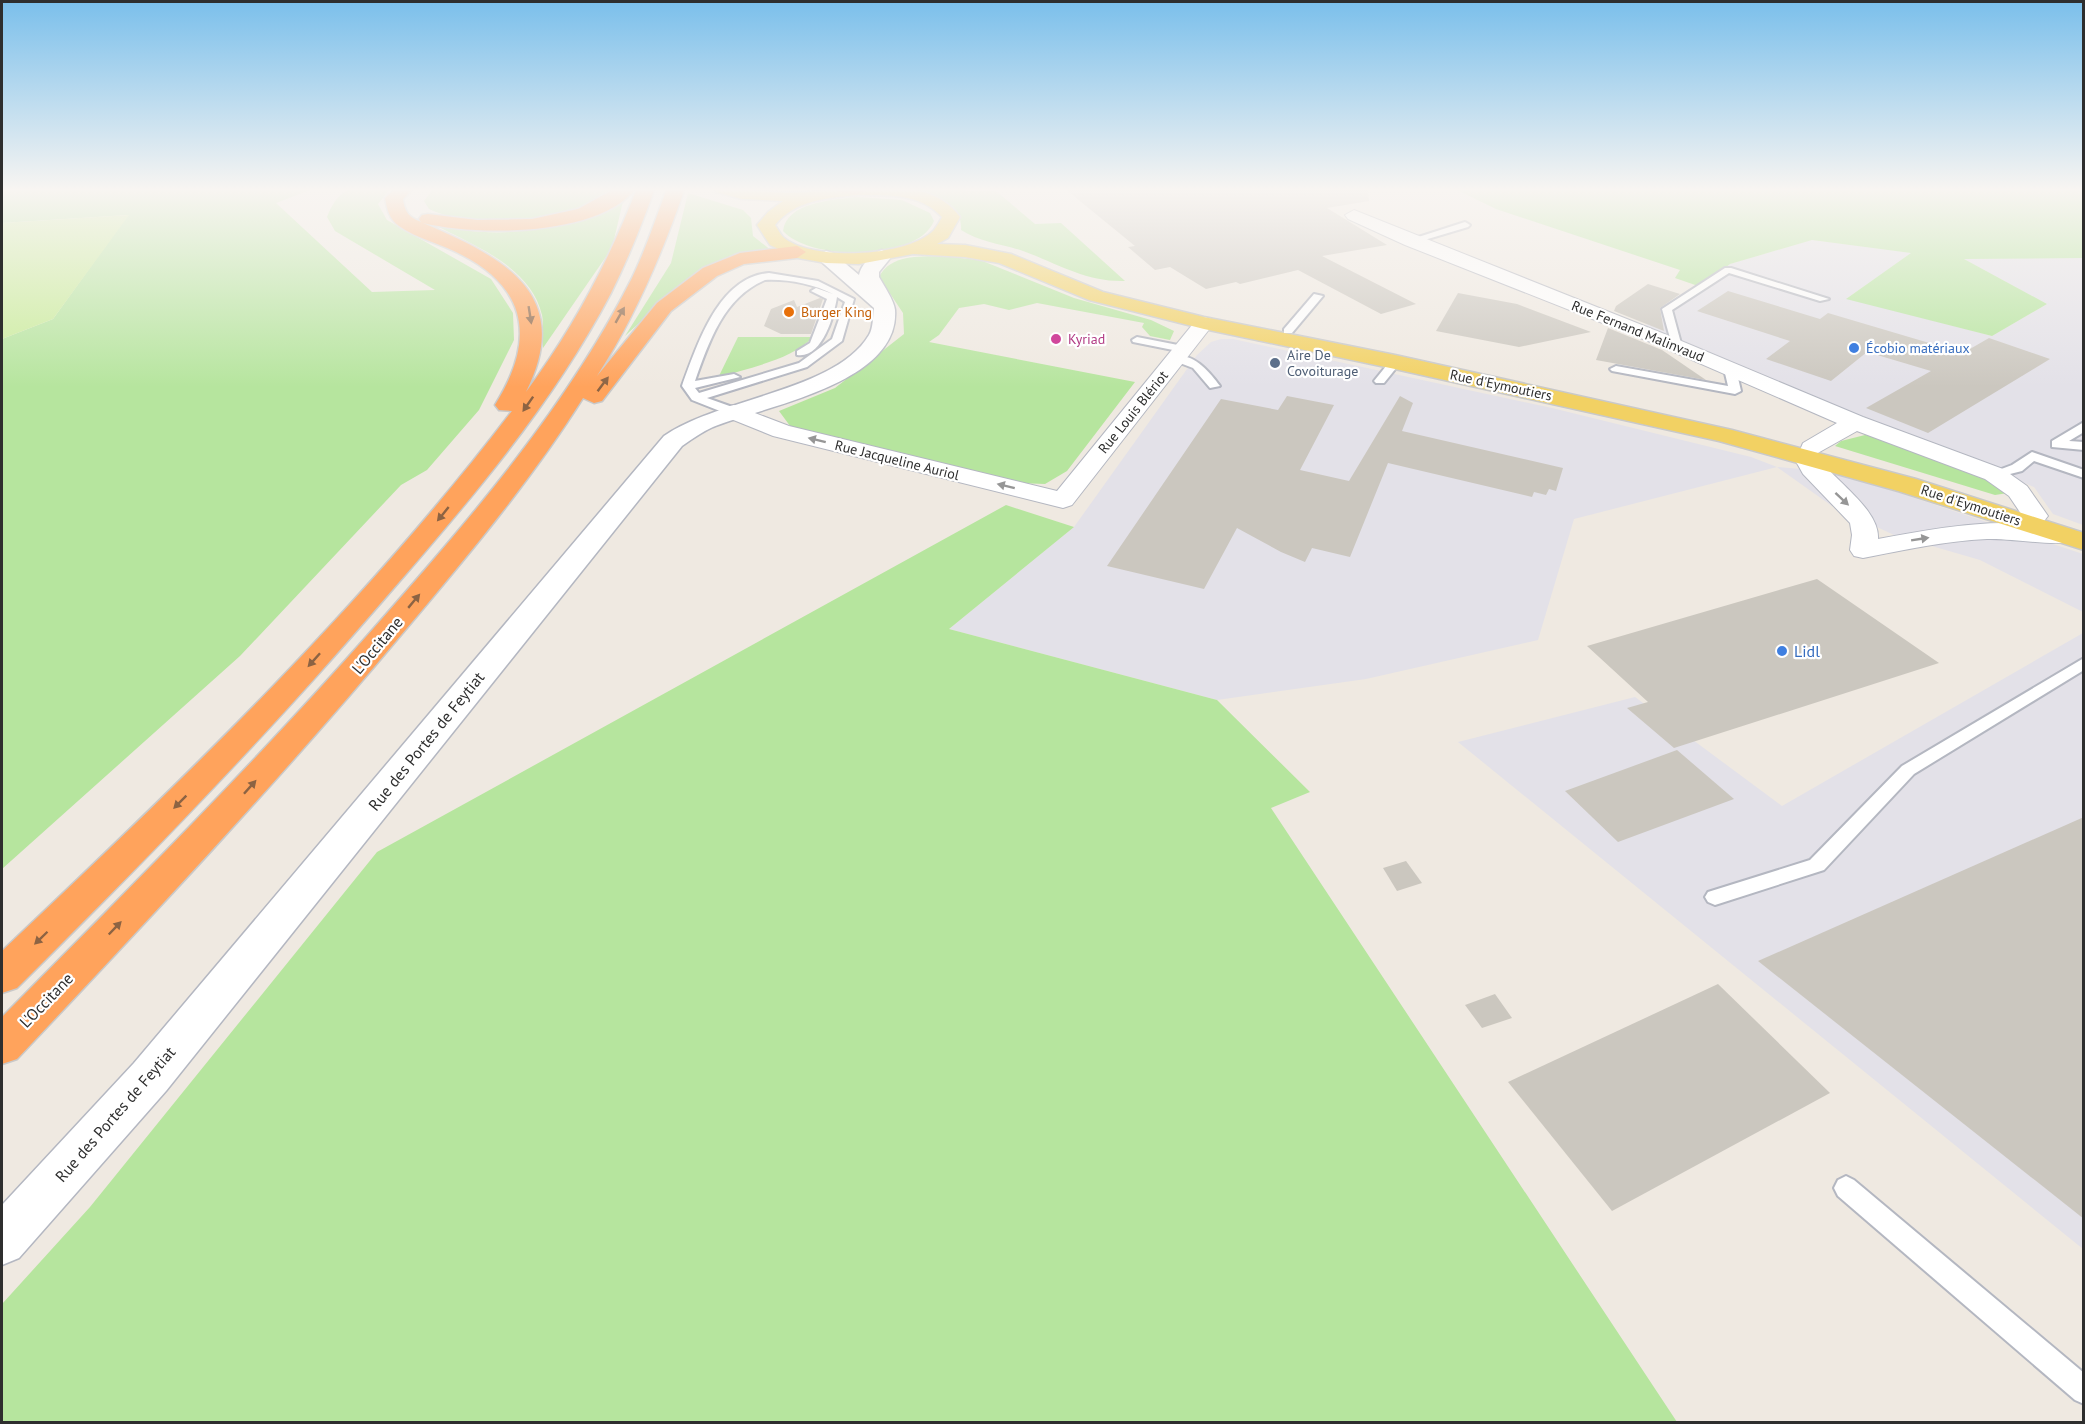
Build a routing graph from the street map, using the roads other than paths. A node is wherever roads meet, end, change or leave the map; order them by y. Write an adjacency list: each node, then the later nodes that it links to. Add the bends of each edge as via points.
1 (476, 254): 34 (highway, one-way to 34, via 512,280 528,305 532,329 527,366 515,393 482,444)
2 (619, 254): 34 (highway, one-way to 34, via 585,318 522,414)
3 (651, 254): 32 (highway, L'Occitane, one-way to 3, via 568,405 641,280)
4 (774, 254): 32 (highway, one-way to 4, via 563,437 664,308 710,272 740,258)
5 (811, 254): 11 (main road)
6 (889, 254): 10 (main road)
7 (986, 254): 16 (main road, Rue d'Eymoutiers, via 1096,296)
8 (1023, 254): 17 (main road, via 1120,294)
9 (1445, 254): 19 (street, Rue Fernand Malinvaud)
10 (882, 256): 11 (main road); 15 (street, via 869,277)
11 (826, 257): 15 (street)
12 (745, 284): 23 (lane, via 725,304); 23 (lane, via 813,289 833,298 815,345 733,378); 25 (lane, via 765,276 809,280 832,288 850,301 842,331 837,341 803,365)
13 (1318, 296): 17 (lane)
14 (1824, 299): 19 (lane, via 1728,270 1667,309)
15 (886, 307): 26 (street, Rue des Portes de Feytiat, via 879,342 858,363 817,385)
16 (1203, 324): 20 (street, Rue Louis Blériot); 31 (main road, Rue d'Eymoutiers, via 1388,372 1649,418)
17 (1288, 331): 31 (main road, via 1626,402)
18 (1137, 340): 20 (lane)
19 (1677, 347): 22 (street, Rue Fernand Malinvaud)
20 (1180, 353): 24 (lane); 37 (street, Rue Louis Blériot)
21 (1616, 369): 22 (lane, via 1735,391)
22 (1730, 369): 27 (street, Rue Fernand Malinvaud)
23 (688, 386): 25 (lane)
24 (1214, 386)
25 (696, 398): 26 (lane)
26 (734, 411): 37 (street, Rue Jacqueline Auriol, one-way to 26, via 782,431); 45 (street, Rue des Portes de Feytiat, via 688,430 673,441 150,1077)
27 (1855, 422): 31 (street); 35 (street, Rue Fernand Malinvaud)
28 (2084, 426): 29 (lane)
29 (2056, 444): 30 (lane); 33 (lane)
30 (2084, 446)
31 (1808, 452): 38 (main road); 39 (main road, Rue d'Eymoutiers); 39 (street, one-way to 39, via 1810,470 1862,519 1868,538 1863,550 1965,532 2011,529)
32 (533, 453): 43 (highway, L'Occitane, one-way to 32, via 196,846 349,678)
33 (2032, 456): 35 (lane, via 2018,468); 36 (lane)
34 (480, 468): 42 (highway, one-way to 42, via 363,606 222,760)
35 (1994, 474): 38 (street, Rue Fernand Malinvaud, via 2018,491)
36 (2084, 474)
37 (1063, 500)
38 (2035, 516): 39 (main road)
39 (2079, 537)
40 (2084, 663): 41 (lane, via 1908,770 1817,865)
41 (1715, 897)
42 (2, 976)
43 (2, 1045)
44 (1846, 1188): 46 (lane)
45 (2, 1241)
46 (2084, 1391)

